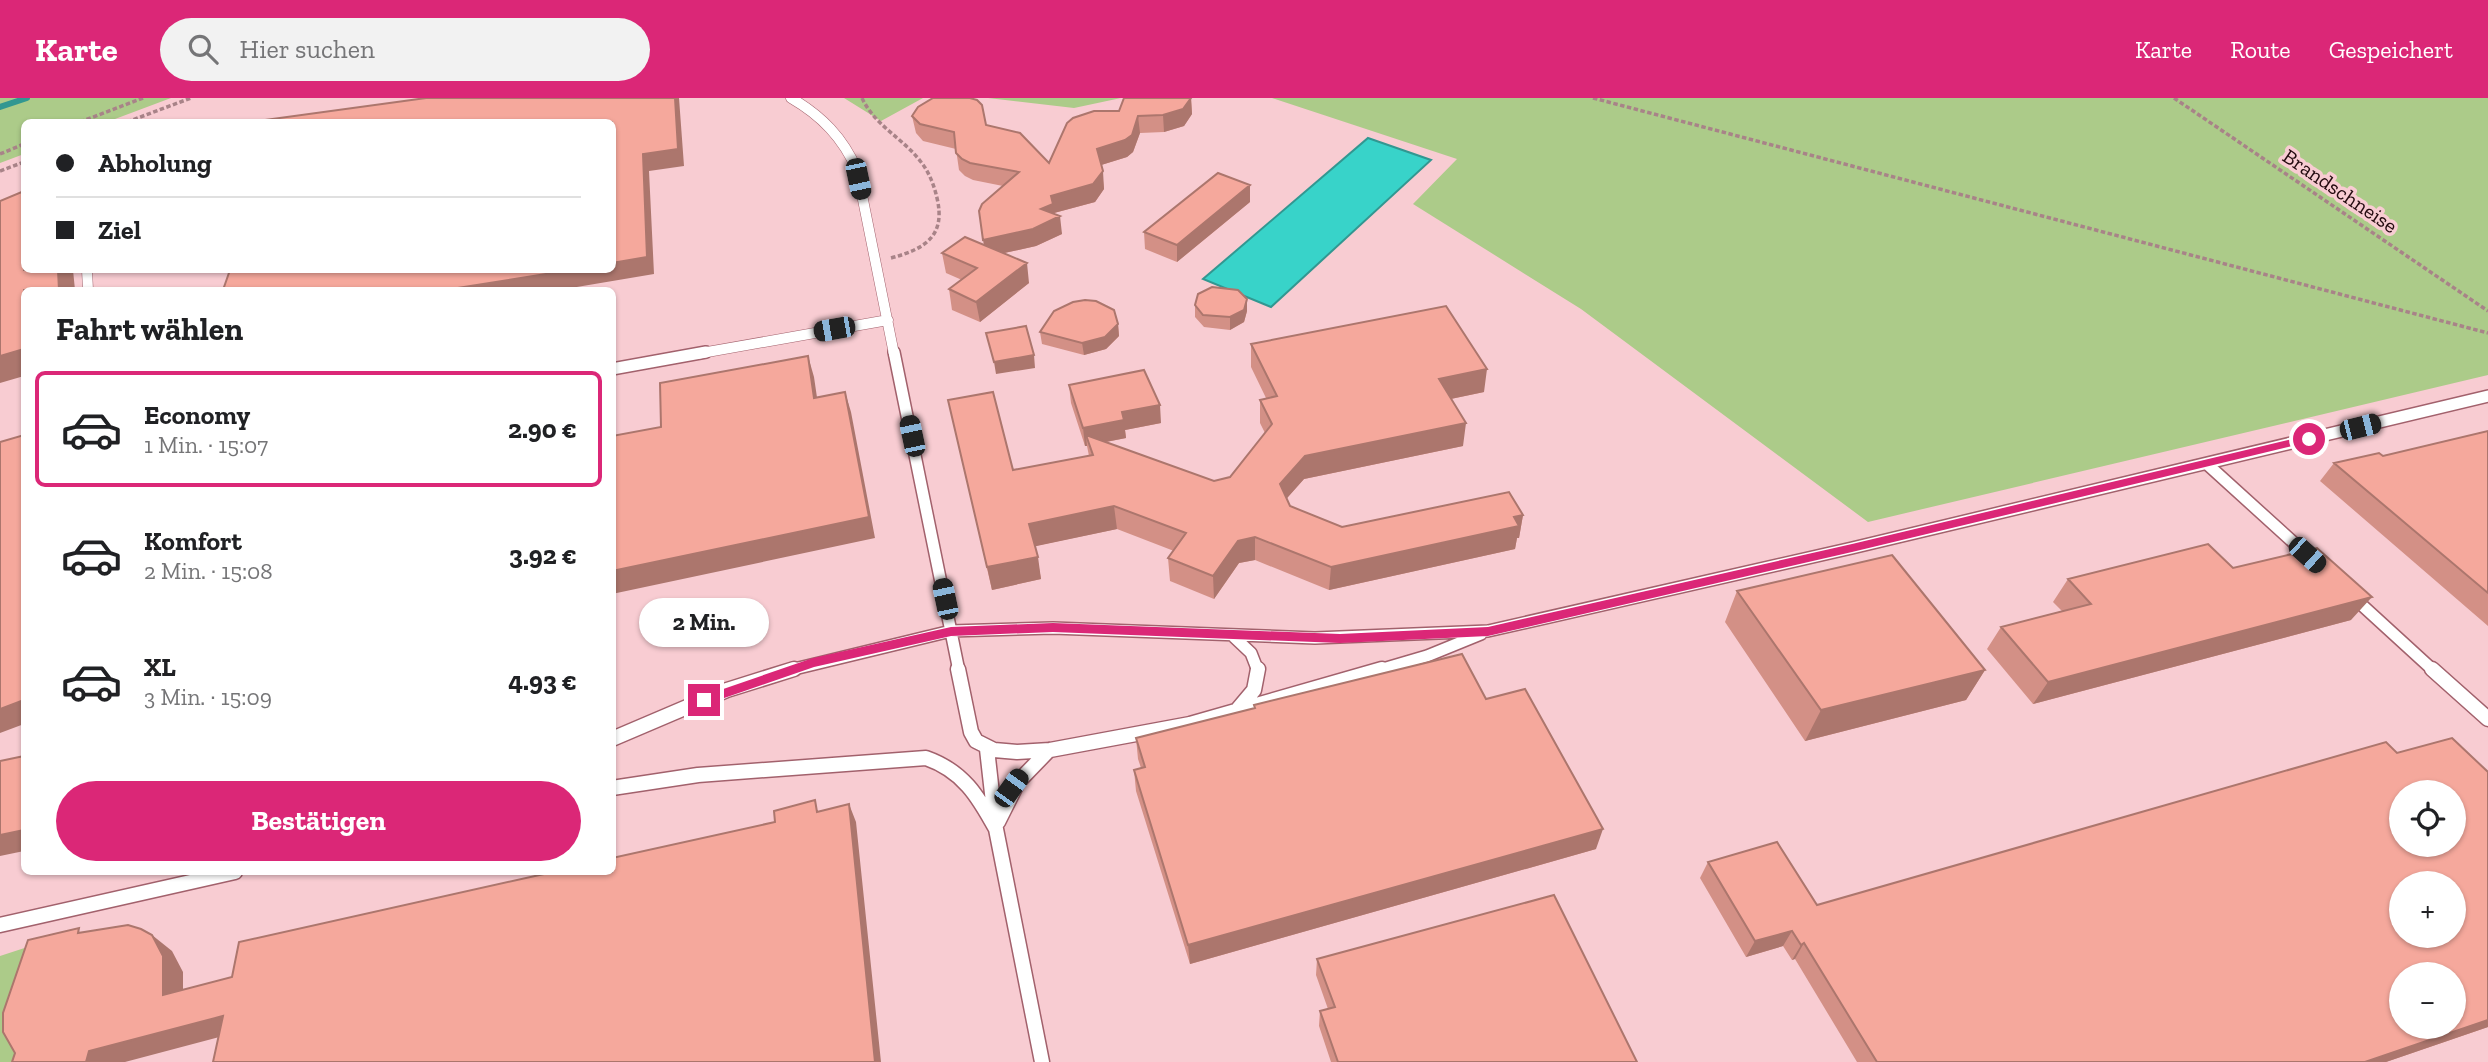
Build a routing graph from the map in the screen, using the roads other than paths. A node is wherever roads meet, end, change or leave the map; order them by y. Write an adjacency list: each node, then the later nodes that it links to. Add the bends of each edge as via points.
1 (791, 98): 2 (lane, via 824,119 848,148 857,170)
2 (888, 320): 3 (lane); 6 (lane)
3 (616, 368)
4 (2488, 396): 5 (lane)
5 (2207, 464): 7 (lane); 10 (lane)
6 (951, 631): 8 (lane, via 1053,628); 11 (lane, via 776,673); 12 (lane, via 971,732 974,741)
7 (1488, 631): 8 (lane, via 1365,638); 9 (lane, via 1427,656)
8 (1231, 635): 9 (lane, via 1250,649 1259,669 1256,688)
9 (1235, 711): 13 (lane, via 1140,735)
10 (2488, 719)
11 (616, 737)
12 (987, 749): 13 (lane); 15 (lane)
13 (1050, 750): 15 (lane, via 1011,788)
14 (616, 788): 15 (lane, via 698,775 926,758 955,769 967,781)
15 (996, 829): 20 (lane)
16 (221, 875): 17 (lane)
17 (34, 915): 18 (lane); 19 (lane)
18 (0, 916)
19 (0, 925)
20 (1042, 1062)

